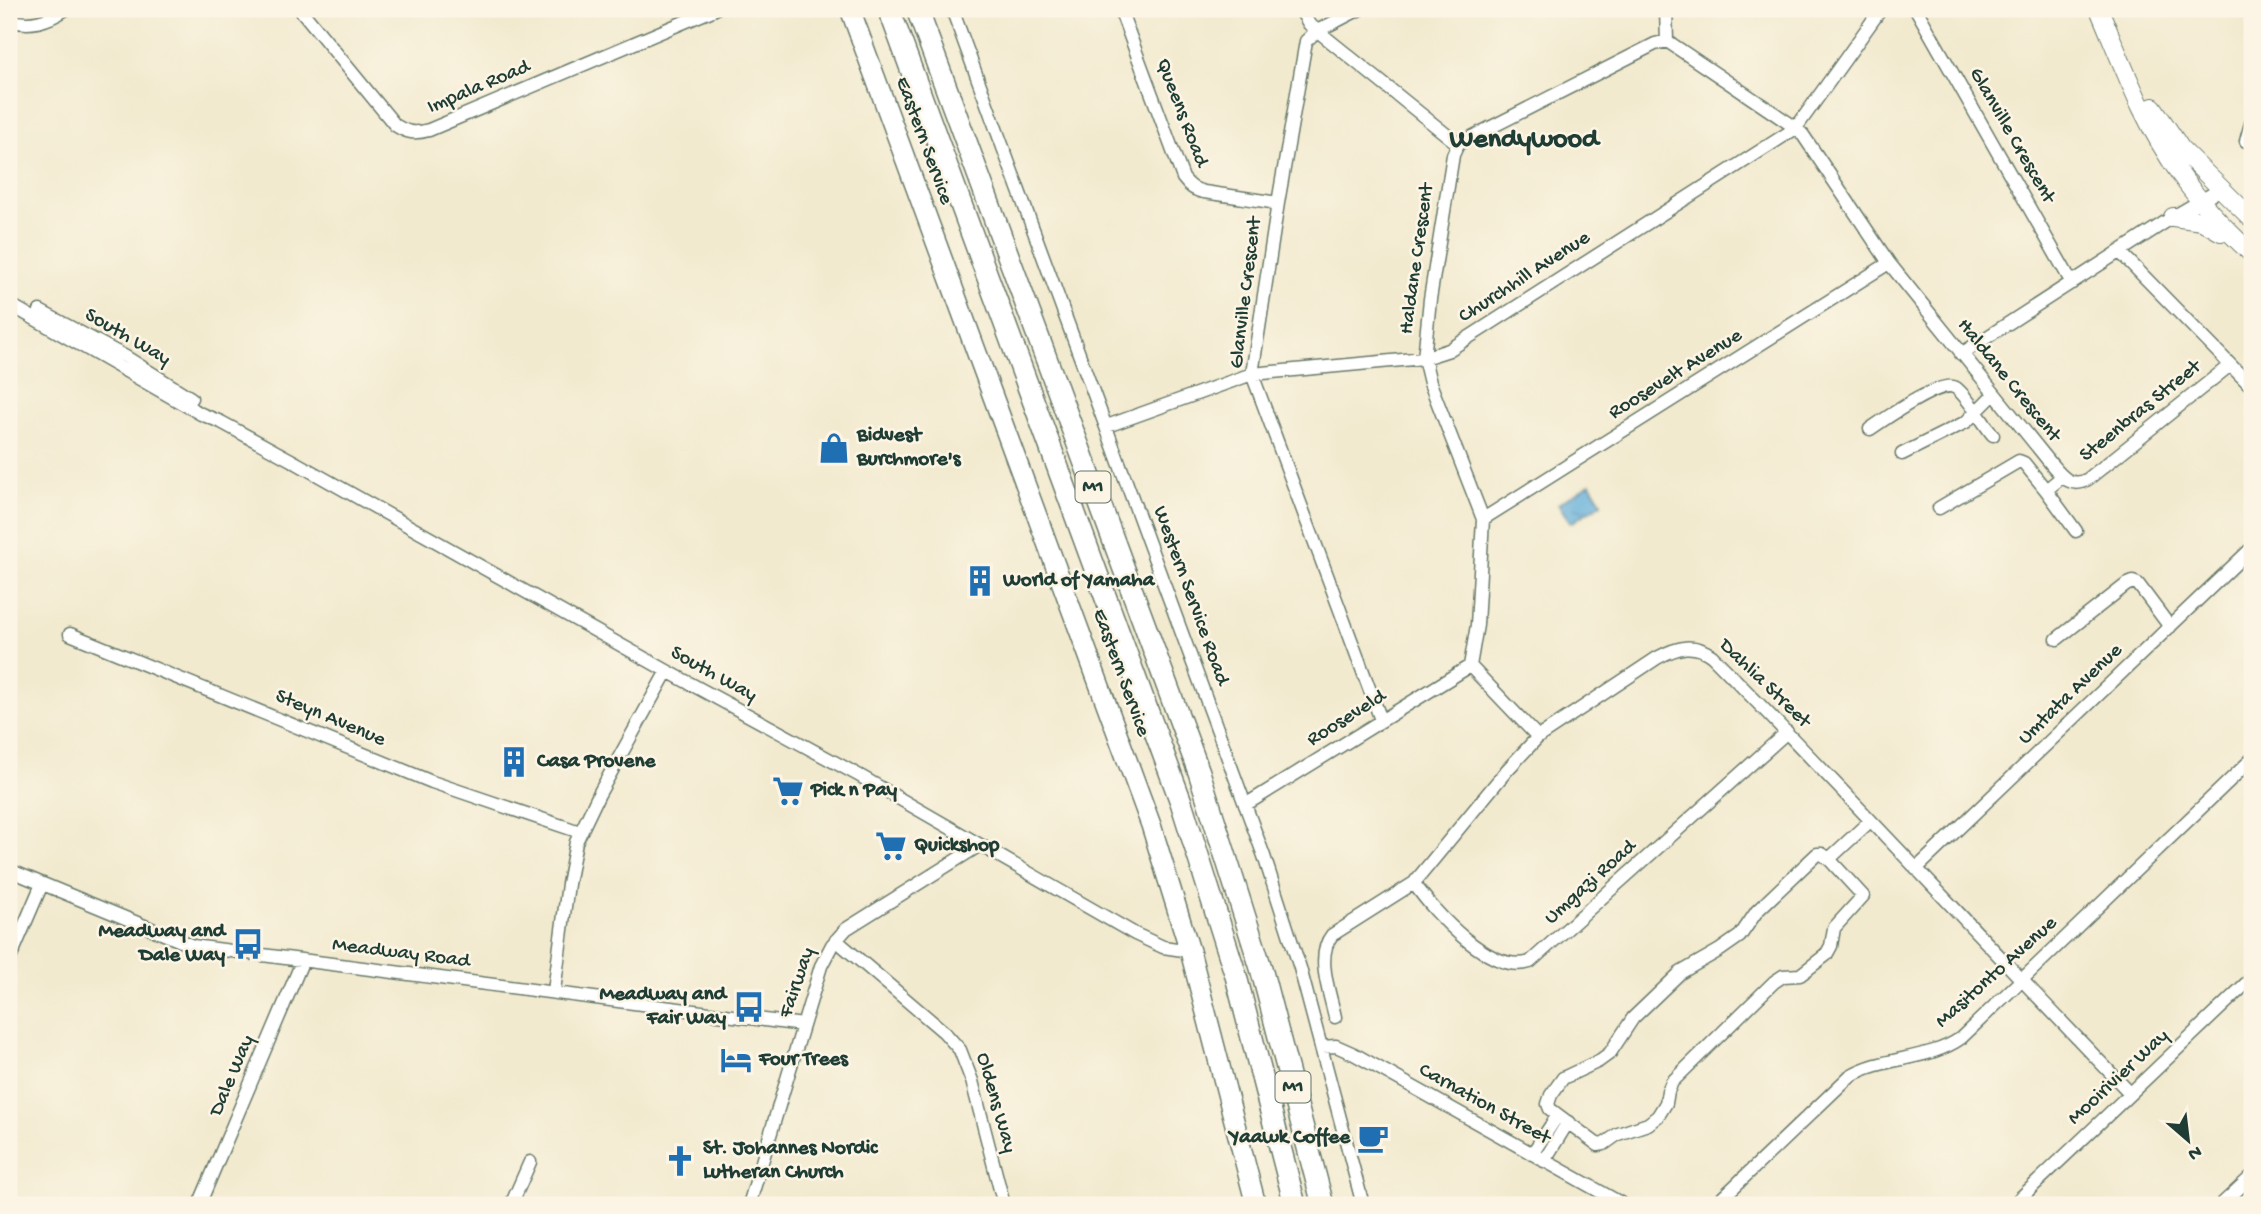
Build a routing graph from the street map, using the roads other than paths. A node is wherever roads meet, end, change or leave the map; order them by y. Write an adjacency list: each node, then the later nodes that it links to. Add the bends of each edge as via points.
1 (66, 9): 16 (street, via 45,21)
2 (300, 9): 3 (street, Impala Road, via 395,125 415,133)
3 (715, 9)
4 (850, 9): 74 (main road, Eastern Service, via 1120,740)
5 (889, 9): 94 (highway, M1, via 1185,814 1236,976)
6 (917, 9): 95 (highway, M1, via 1199,772 1257,956)
7 (952, 9): 44 (street, Western Service Road)
8 (1120, 9): 26 (street, Queens Road, via 1183,178 1204,192)
9 (1300, 9): 17 (street)
10 (1360, 9): 17 (street)
11 (1666, 9): 18 (street)
12 (1881, 9): 20 (street, Churchhill Avenue)
13 (1916, 9): 33 (street, Glanville Crescent)
14 (2099, 9): 23 (main road, via 2153,131)
15 (2105, 9): 24 (main road, via 2170,136)
16 (9, 20)
17 (1317, 31): 22 (street); 26 (street, Glanville Crescent, via 1305,48)
18 (1667, 41): 20 (street, Haldane Crescent); 22 (street)
19 (2252, 120): 21 (street)
20 (1796, 128): 32 (street, Haldane Crescent); 37 (street, Churchhill Avenue, via 1458,344)
21 (2246, 141)
22 (1458, 144): 37 (street, Haldane Crescent, via 1435,261)
23 (2180, 175): 25 (main road); 27 (main road)
24 (2221, 189): 25 (street); 28 (main road)
25 (2202, 202): 27 (street); 29 (main road)
26 (1278, 203): 39 (street, Glanville Crescent)
27 (2175, 216): 29 (main road, via 2202,221); 30 (street)
28 (2252, 219)
29 (2237, 240): 31 (main road)
30 (2120, 252): 33 (street); 38 (street)
31 (2252, 254)
32 (1889, 263): 36 (street, Haldane Crescent); 52 (street, Roosevelt Avenue)
33 (2072, 283): 36 (street)
34 (9, 294): 43 (street, South Way, via 126,357 207,408)
35 (9, 304): 43 (street, South Way)
36 (1961, 354): 41 (street, Haldane Crescent)
37 (1424, 358): 39 (street, Churchhill Avenue); 52 (street, Haldane Crescent)
38 (2229, 366): 40 (street); 49 (street, Steenbras Street, via 2088,479)
39 (1252, 374): 44 (street, Churchhill Avenue); 60 (street, Glanville Crescent)
40 (2252, 387)
41 (1994, 394): 42 (street); 48 (street, Haldane Crescent)
42 (1976, 413): 45 (street, via 1954,386 1941,387); 46 (street); 47 (street)
43 (221, 422): 59 (street, South Way)
44 (1107, 426): 64 (street, Western Service Road)
45 (1870, 429)
46 (1993, 435)
47 (1902, 454)
48 (2062, 477): 49 (street, Haldane Crescent); 50 (street)
49 (2074, 484)
50 (2046, 490): 51 (street, via 2019,461); 53 (street)
51 (1939, 508)
52 (1483, 519): 58 (street, Haldane Crescent)
53 (2076, 531)
54 (2252, 548): 55 (street, Umtata Avenue)
55 (2170, 626): 57 (street, via 2133,582); 69 (street, Umtata Avenue)
56 (70, 634): 66 (street, Steyn Avenue, via 432,782)
57 (2057, 639)
58 (1470, 666): 60 (street, Rooseveld); 62 (street)
59 (667, 671): 66 (street); 67 (street, South Way)
60 (1381, 720): 64 (street, Rooseveld)
61 (1787, 732): 62 (street, Dahlia Street, via 1712,656 1688,647 1657,658); 65 (street, Dahlia Street); 71 (street, Umgazi Road, via 1530,962 1507,963 1471,942 1440,918)
62 (1538, 737): 71 (street, Dahlia Street)
63 (2252, 759): 78 (street, Masitonto Avenue)
64 (1245, 805): 82 (street, Western Service Road, via 1293,943)
65 (1870, 821): 68 (street); 69 (street, Dahlia Street)
66 (580, 832): 79 (street, via 572,855)
67 (980, 845): 73 (street, Fairway); 74 (street, South Way, via 1152,943)
68 (1829, 859): 84 (street, via 1819,853 1810,858 1757,911 1740,936 1685,969 1633,1018 1610,1052 1563,1078 1549,1100 1550,1108); 84 (street, via 1863,896 1834,928 1826,955 1800,975 1774,982 1672,1082 1662,1110 1648,1124 1601,1145)
69 (1916, 869): 78 (street, Dahlia Street)
70 (9, 870): 72 (street, Meadway Road)
71 (1414, 883): 80 (street, Dahlia Street, via 1328,940 1324,958)
72 (42, 884): 75 (street); 76 (street, Meadway Road, via 184,944)
73 (836, 940): 81 (street, Fairway, via 821,966); 92 (street, Oldens Way, via 944,1031 960,1050)
74 (1190, 951): 93 (main road, Eastern Service)
75 (9, 961)
76 (302, 962): 79 (street, Meadway Road); 90 (street, Dale Way)
77 (2252, 978): 83 (street, Mooirivier Way)
78 (2021, 980): 83 (street, Dahlia Street); 98 (street, Masitonto Avenue, via 1955,1042 1850,1076)
79 (554, 992): 81 (street, Meadway Road)
80 (1335, 1017)
81 (803, 1025): 89 (street, Fairway)
82 (1322, 1047): 85 (street, Carnation Street, via 1336,1046 1354,1054); 96 (street, Western Service Road)
83 (2130, 1093): 99 (street, Mooirivier Way)
84 (1563, 1119): 85 (street); 86 (street)
85 (1532, 1154): 86 (street, Carnation Street)
86 (1545, 1161): 97 (street, Carnation Street)
87 (530, 1162): 91 (street)
88 (2252, 1176): 100 (street)
89 (750, 1204)
90 (199, 1205)
91 (511, 1205)
92 (1004, 1205)
93 (1256, 1205)
94 (1295, 1205)
95 (1323, 1205)
96 (1363, 1205)
97 (1624, 1205)
98 (1715, 1205)
99 (2013, 1205)
100 (2221, 1205)

